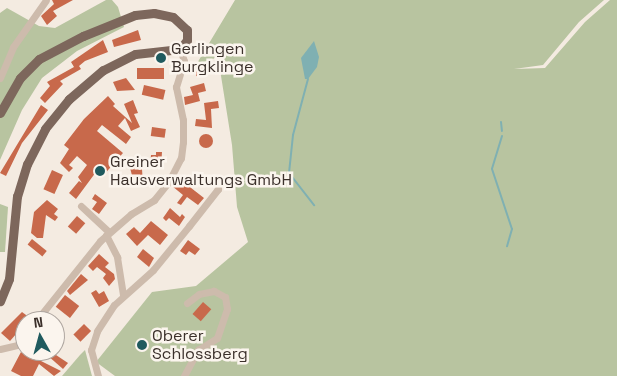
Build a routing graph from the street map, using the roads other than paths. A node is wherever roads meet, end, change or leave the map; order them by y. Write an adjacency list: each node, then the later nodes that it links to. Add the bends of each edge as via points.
1 (46, 0): 3 (street, via 13,48)
2 (180, 49): 4 (main road, via 188,36 179,21 154,13 125,19 38,58 20,78); 7 (street, via 184,61 176,87 183,120 180,158 168,183 154,200); 9 (main road, via 142,52 111,65 69,99 45,129 27,164 17,196 9,279)
3 (0, 78)
4 (0, 113)
5 (217, 183): 8 (street, via 218,189 164,257 133,290)
6 (81, 206): 7 (street)
7 (108, 234): 8 (street, via 117,257); 11 (street)
8 (123, 296): 14 (street, via 107,315 92,344 92,359)
9 (0, 301)
10 (187, 303): 15 (street, via 199,294 214,291 225,297 227,309 217,338 198,350)
11 (44, 311)
12 (15, 345): 13 (street)
13 (0, 349)
14 (98, 376)
15 (184, 376)

